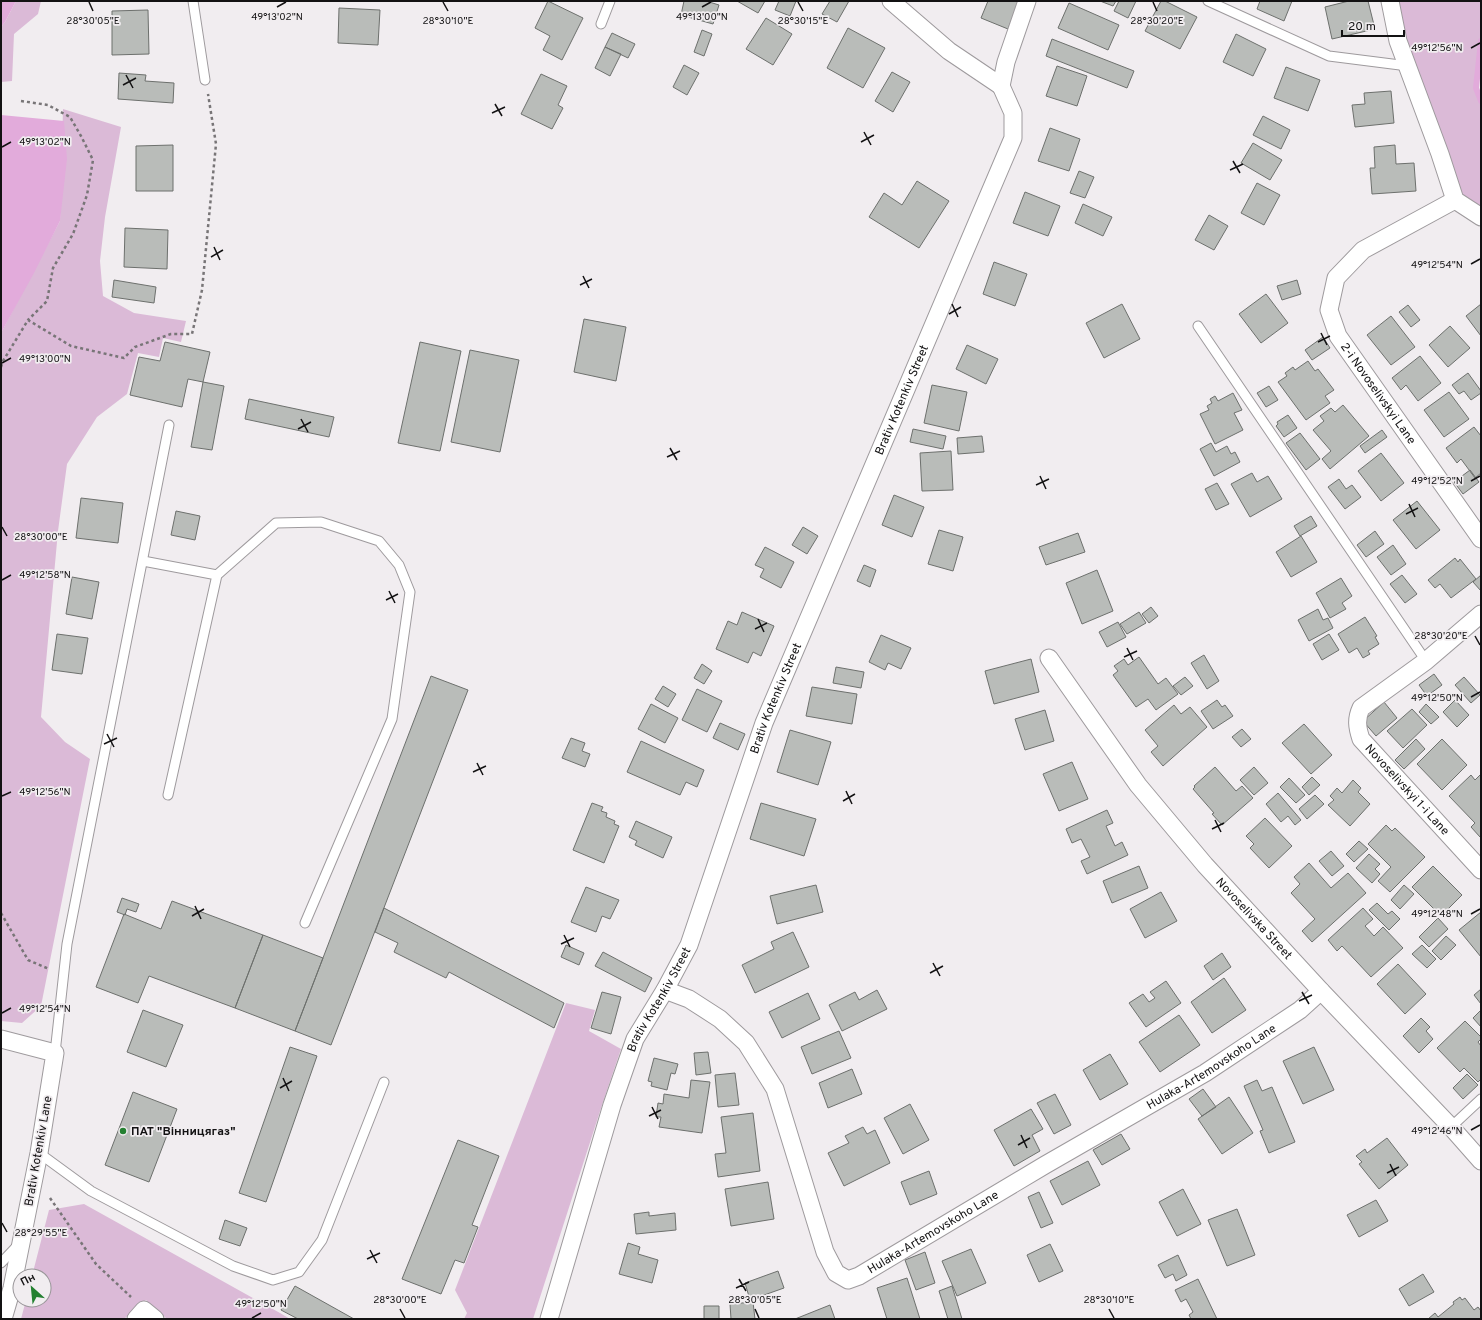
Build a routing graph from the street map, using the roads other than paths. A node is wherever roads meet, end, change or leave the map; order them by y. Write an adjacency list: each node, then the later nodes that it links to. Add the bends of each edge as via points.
1 (193, 1): 9 (lane)
2 (610, 1): 7 (lane)
3 (891, 1): 10 (street, via 949,51)
4 (1027, 1): 10 (street, via 1006,62)
5 (1208, 1): 8 (lane, via 1329,56)
6 (1390, 1): 8 (street, via 1398,42)
7 (601, 24)
8 (1408, 66): 11 (street)
9 (206, 80)
10 (1001, 86): 24 (street, Brativ Kotenkiv Street, via 1013,113 1013,138 764,722 689,945)
11 (1456, 200): 12 (street); 15 (street, 2-i Novoselivskyi Lane, via 1363,250 1336,278 1329,310 1338,336)
12 (1481, 217)
13 (1198, 326): 20 (lane)
14 (169, 425): 16 (lane)
15 (1481, 539)
16 (143, 561): 17 (lane); 27 (lane, via 67,944)
17 (216, 575): 21 (lane); 23 (lane, via 276,523 321,522 378,541 399,565 410,592 392,719)
18 (1481, 614): 20 (street, Novoselivskyi 1-i Lane)
19 (1049, 658): 25 (street, Novoselivska Street, via 1138,785 1205,866)
20 (1426, 661): 22 (street, Novoselivskyi 1-i Lane, via 1361,708 1357,716 1358,728 1361,739)
21 (168, 795)
22 (1481, 870)
23 (305, 923)
24 (665, 990): 25 (street, Hulaka-Artemovskoho Lane, via 690,999 720,1019 746,1043 775,1089 825,1252 836,1273 848,1280 859,1276 1205,1073 1300,1010); 36 (street, Brativ Kotenkiv Street, via 632,1047 612,1105)
25 (1320, 991): 30 (street, Novoselivska Street)
26 (1, 1039): 27 (street)
27 (55, 1053): 31 (street, Brativ Kotenkiv Lane)
28 (384, 1082): 31 (lane, via 322,1240 299,1272 273,1280 233,1266 91,1191)
29 (1481, 1099): 30 (lane)
30 (1451, 1127): 32 (street, Novoselivska Street)
31 (39, 1153): 33 (street, Brativ Kotenkiv Lane)
32 (1481, 1161)
33 (21, 1241): 34 (lane); 35 (street, Brativ Kotenkiv Lane)
34 (1, 1263)
35 (3, 1319)
36 (549, 1319)

